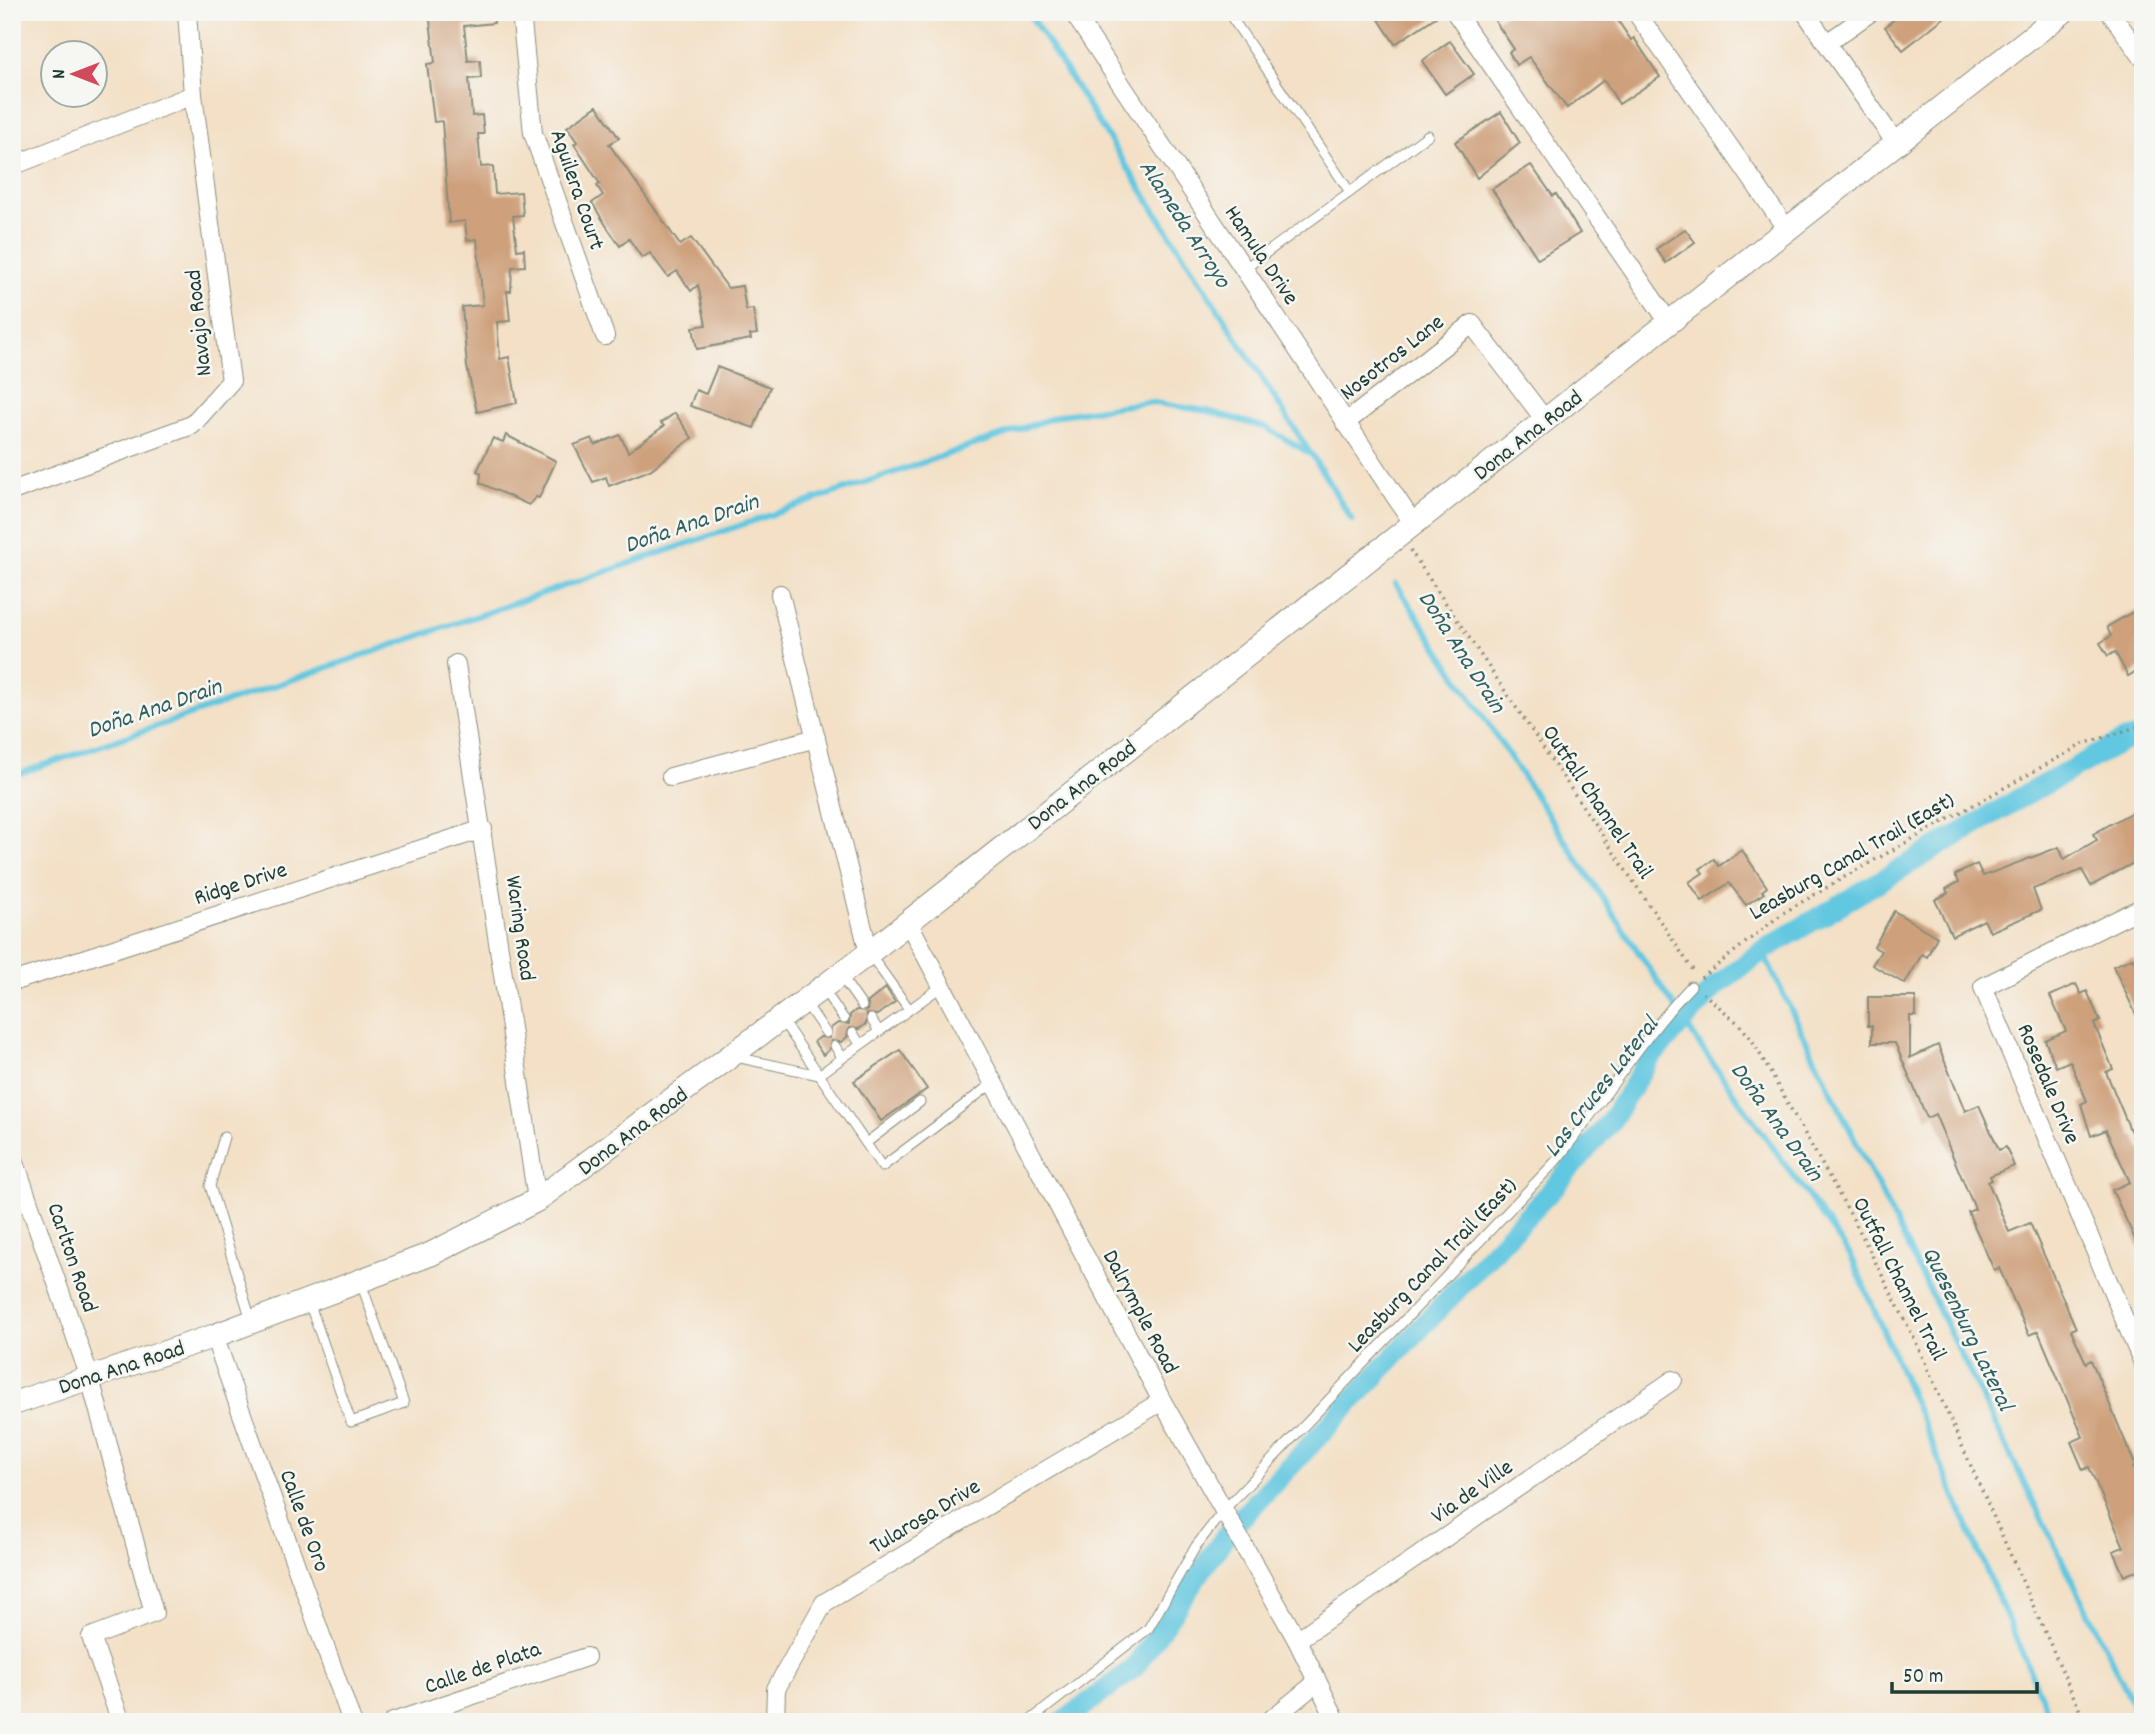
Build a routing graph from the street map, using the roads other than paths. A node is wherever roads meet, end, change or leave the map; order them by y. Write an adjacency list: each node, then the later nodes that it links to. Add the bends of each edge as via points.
1 (187, 12): 13 (street, Navajo Road)
2 (521, 12): 21 (street, Aguilera Court, via 533,133)
3 (1073, 12): 19 (street, Hamula Drive)
4 (1228, 12): 17 (lane)
5 (1455, 12): 20 (street)
6 (1636, 12): 18 (street)
7 (1805, 12): 11 (street)
8 (1871, 12): 11 (street)
9 (2063, 12): 15 (street, Dona Ana Road)
10 (2110, 12): 12 (street)
11 (1827, 43): 15 (street)
12 (2143, 58)
13 (193, 95): 16 (street); 24 (street, Navajo Road, via 231,381 191,425)
14 (1428, 135): 17 (lane)
15 (1897, 145): 18 (street, Dona Ana Road)
16 (12, 166)
17 (1350, 192): 19 (lane)
18 (1788, 231): 20 (street, Dona Ana Road)
19 (1244, 269): 23 (street, Hamula Drive)
20 (1670, 324): 22 (street, Dona Ana Road)
21 (605, 336)
22 (1545, 420): 23 (street, Nosotros Lane, via 1472,324); 25 (street, Dona Ana Road)
23 (1345, 423): 25 (street, Hamula Drive)
24 (12, 491)
25 (1406, 529): 32 (street, Dona Ana Road)
26 (780, 594): 28 (street)
27 (456, 664): 30 (street, Waring Road)
28 (816, 738): 29 (street); 33 (street)
29 (671, 777)
30 (483, 830): 35 (street, Ridge Drive); 57 (street, Waring Road)
31 (2143, 907): 62 (street, Rosedale Drive, via 1983,987)
32 (908, 922): 33 (street, Dona Ana Road); 37 (street, Dalrymple Road)
33 (869, 953): 34 (street, Dona Ana Road); 40 (lane)
34 (831, 981): 38 (street, Dona Ana Road); 39 (lane); 42 (lane)
35 (12, 982)
36 (1694, 983): 67 (lane, Leasburg Canal Trail (East), via 1655,1024 1598,1109 1555,1162)
37 (942, 986): 40 (lane); 52 (street, Dalrymple Road)
38 (804, 1001): 41 (street, Dona Ana Road); 45 (lane)
39 (862, 1006)
40 (909, 1009): 44 (lane)
41 (780, 1019): 49 (street, Dona Ana Road); 51 (lane)
42 (844, 1019)
43 (871, 1019): 44 (lane)
44 (879, 1031): 47 (lane)
45 (826, 1033)
46 (853, 1033): 47 (lane)
47 (860, 1044): 50 (lane)
48 (835, 1046): 50 (lane)
49 (731, 1055): 51 (lane); 57 (street, Dona Ana Road)
50 (842, 1057): 51 (lane)
51 (819, 1075): 55 (lane)
52 (993, 1083): 55 (lane, via 882,1167); 65 (street, Dalrymple Road)
53 (919, 1102): 55 (lane)
54 (224, 1137): 60 (lane, via 210,1186)
55 (866, 1143)
56 (12, 1154): 63 (street, Carlton Road)
57 (537, 1200): 58 (street, Dona Ana Road, via 431,1254)
58 (360, 1281): 59 (street, Dona Ana Road); 59 (lane, via 404,1403 351,1422)
59 (309, 1300): 60 (street, Dona Ana Road)
60 (251, 1322): 61 (street, Dona Ana Road)
61 (214, 1336): 63 (street, Dona Ana Road); 72 (street, Calle de Oro)
62 (2143, 1363)
63 (89, 1375): 66 (street, Dona Ana Road); 71 (street, Carlton Road, via 154,1613 91,1637)
64 (1673, 1380): 68 (street, Via de Ville)
65 (1162, 1401): 67 (street, Dalrymple Road); 74 (street, Tularosa Drive, via 824,1603 776,1689)
66 (12, 1404)
67 (1224, 1510): 68 (street, Dalrymple Road); 75 (lane, Leasburg Canal Trail (East), via 1196,1546 1148,1629)
68 (1297, 1640): 70 (street, Dalrymple Road)
69 (586, 1657): 73 (street, Calle de Plata)
70 (1316, 1683): 76 (street); 77 (street, Dalrymple Road)
71 (121, 1722)
72 (352, 1722)
73 (393, 1722)
74 (775, 1722)
75 (1028, 1722)
76 (1268, 1722)
77 (1337, 1722)

